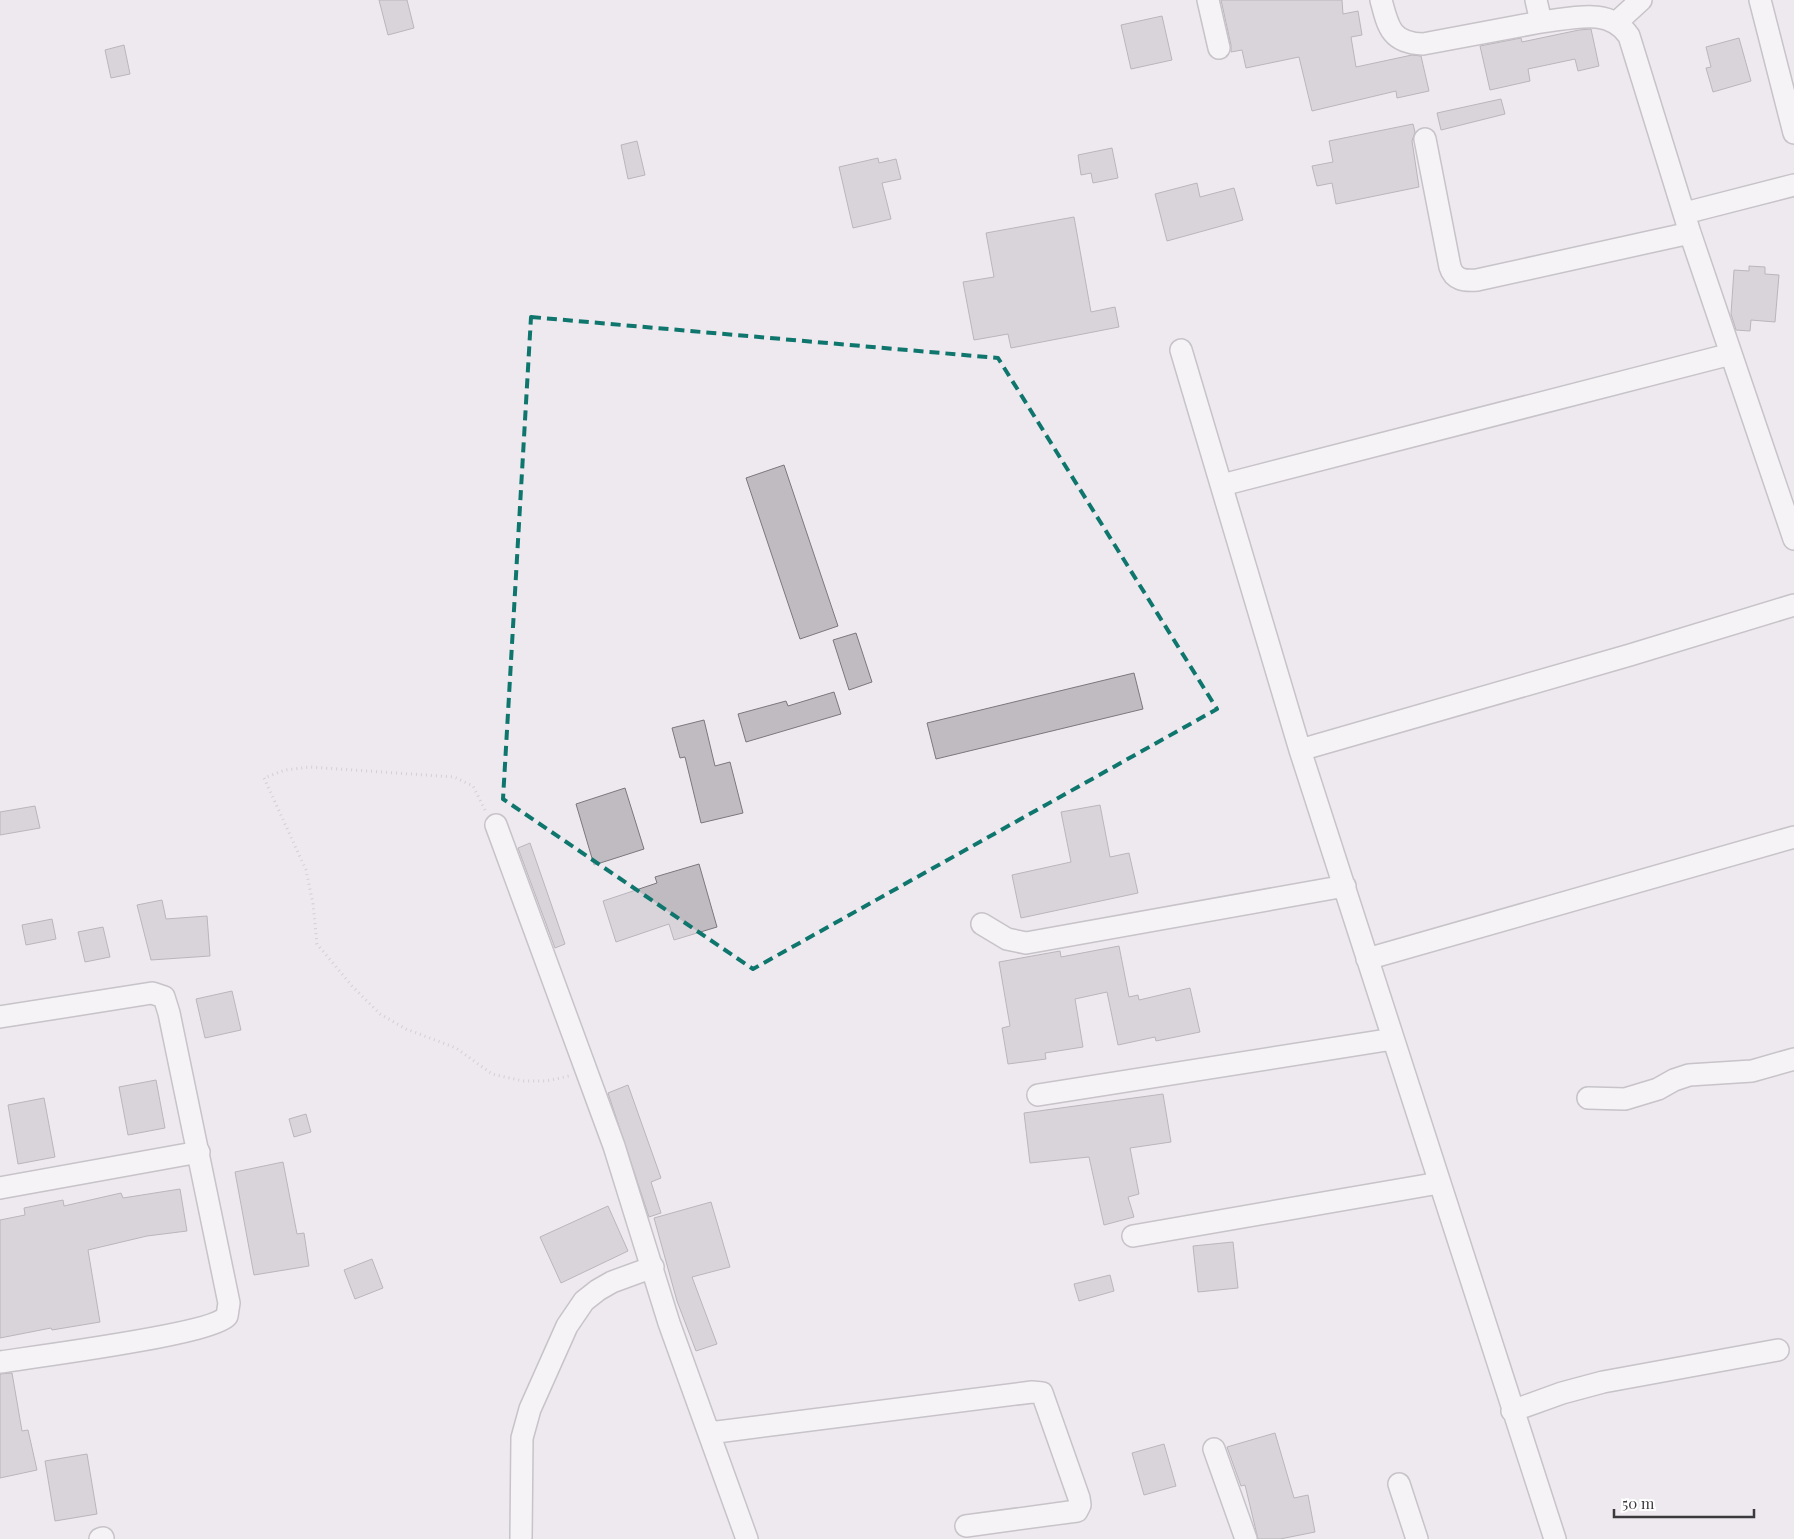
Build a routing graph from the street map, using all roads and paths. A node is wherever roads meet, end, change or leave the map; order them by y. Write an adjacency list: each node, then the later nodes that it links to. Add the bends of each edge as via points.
1 (1208, 0): 8 (street)
2 (1381, 0): 6 (street, via 1391,31 1409,43 1424,44)
3 (1536, 0): 6 (street)
4 (1641, 0): 7 (street)
5 (1760, 0): 9 (street)
6 (1541, 22): 7 (street, via 1590,17)
7 (1617, 22): 12 (street, via 1629,36 1644,78)
8 (1219, 48)
9 (1794, 133)
10 (1425, 139): 12 (street, via 1450,267 1455,277 1461,280 1477,280)
11 (1794, 185): 12 (street)
12 (1688, 223): 14 (street)
13 (1181, 350): 15 (street)
14 (1731, 354): 15 (street); 16 (street)
15 (1222, 485): 18 (street)
16 (1794, 538)
17 (1794, 605): 18 (street)
18 (1300, 750): 21 (street)
19 (496, 825): 27 (street); 27 (path, via 473,786 454,777 310,767 286,770 264,778 306,870 317,944 380,1014 406,1029 456,1048 492,1074 523,1081 546,1081)
20 (1794, 837): 23 (street)
21 (1345, 886): 22 (street, via 1026,943 1007,940); 23 (street)
22 (982, 924)
23 (1368, 958): 25 (street)
24 (0, 1018): 30 (street, via 152,993 162,995 170,1012)
25 (1393, 1039): 28 (street); 31 (street)
26 (1794, 1058): 29 (street, via 1752,1071 1690,1075 1624,1099)
27 (586, 1072): 34 (street)
28 (1038, 1095)
29 (1588, 1098)
30 (199, 1152): 32 (street); 36 (street, via 228,1291 229,1312 224,1320 153,1337)
31 (1440, 1183): 33 (street); 37 (street)
32 (0, 1188)
33 (1133, 1236)
34 (653, 1267): 38 (street, via 669,1323); 42 (street, via 598,1290 584,1301 567,1326 530,1409 522,1438)
35 (1778, 1350): 37 (street, via 1603,1382)
36 (0, 1362)
37 (1512, 1411): 46 (street)
38 (709, 1433): 41 (street, via 1032,1392 1042,1394 1078,1498 1080,1505 1077,1511); 43 (street)
39 (1214, 1449): 44 (street)
40 (1399, 1484): 45 (street)
41 (966, 1526)
42 (521, 1539)
43 (747, 1539)
44 (1246, 1539)
45 (1417, 1539)
46 (1555, 1539)

